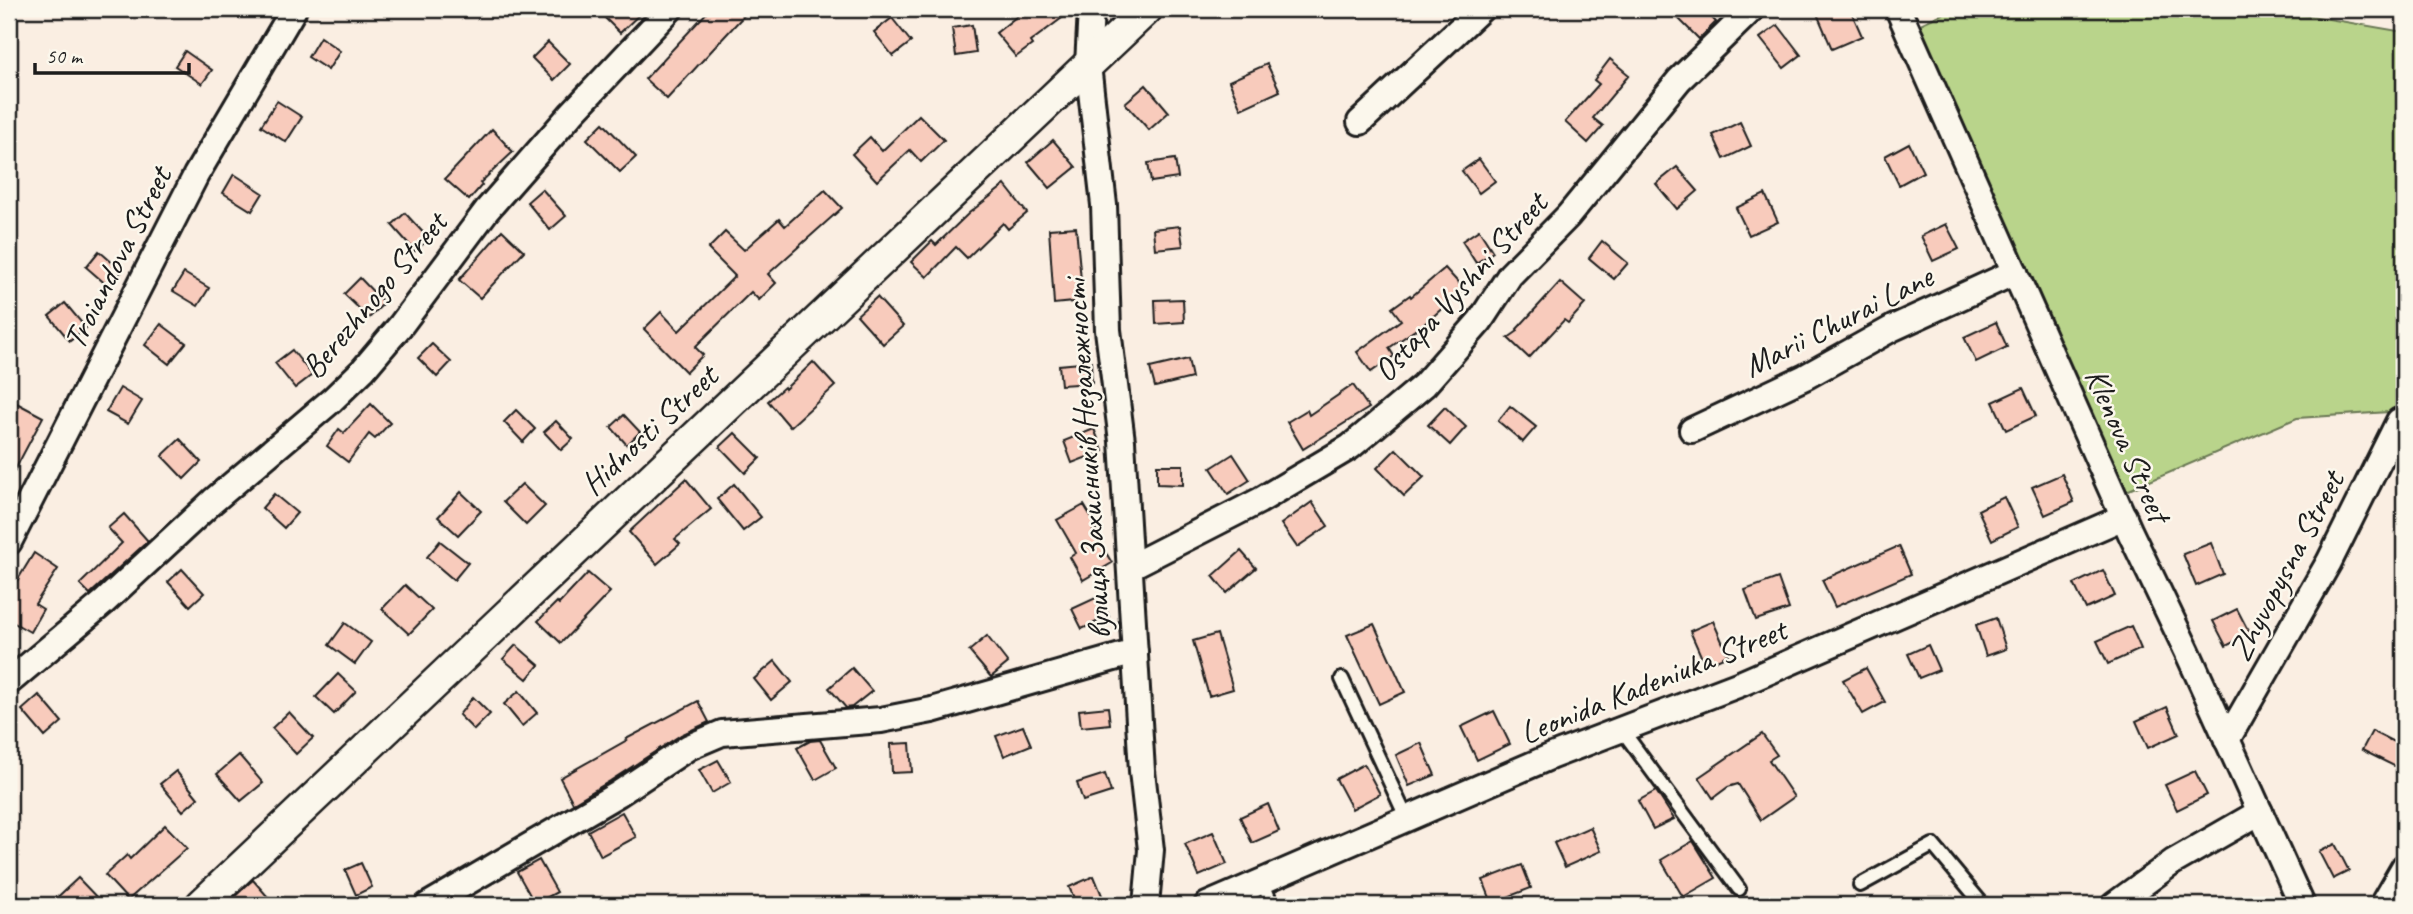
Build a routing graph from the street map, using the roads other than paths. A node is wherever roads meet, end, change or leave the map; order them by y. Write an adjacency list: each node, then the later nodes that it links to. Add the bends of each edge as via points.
1 (295, 9): 14 (street, Troiandova Street, via 196,175)
2 (670, 9): 18 (street, Berezhnogo Street, via 487,210 363,370)
3 (1091, 9): 8 (street, вулиця Захисників Незалежності)
4 (1147, 9): 8 (street, Hidnosti Street)
5 (1481, 9): 9 (street)
6 (1752, 9): 15 (street, Ostapa Vyshni Street, via 1679,80 1568,216 1510,275 1480,321 1424,385 1350,447 1259,501)
7 (1901, 10): 10 (street, Klenova Street)
8 (1088, 65): 15 (street, вулиця Захисників Незалежності, via 1104,205 1108,330 1122,441); 27 (street, Hidnosti Street)
9 (1360, 122)
10 (2015, 272): 12 (street, Marii Churai Lane); 13 (street, Klenova Street)
11 (2399, 421): 20 (street, Zhyvopysna Street, via 2329,562)
12 (1692, 430)
13 (2124, 517): 19 (street, Leonida Kadeniuka Street, via 1740,684); 20 (street, Klenova Street)
14 (9, 542)
15 (1130, 567): 16 (street, вулиця Захисників Незалежності)
16 (1135, 652): 28 (street, via 894,718 722,733 689,747); 29 (street, вулиця Захисників Незалежності, via 1151,849)
17 (1342, 679): 22 (lane)
18 (9, 682)
19 (1622, 730): 22 (street, Leonida Kadeniuka Street); 26 (lane)
20 (2227, 740): 21 (street, Klenova Street)
21 (2260, 812): 33 (street, via 2173,862); 34 (street, Klenova Street)
22 (1408, 819): 24 (street, Leonida Kadeniuka Street)
23 (2404, 867): 35 (street)
24 (1262, 881): 30 (street, Leonida Kadeniuka Street); 31 (lane)
25 (1860, 885): 32 (lane, via 1933,845)
26 (1739, 889)
27 (201, 905)
28 (428, 905)
29 (1146, 905)
30 (1207, 905)
31 (1272, 905)
32 (1983, 905)
33 (2113, 905)
34 (2302, 905)
35 (2382, 905)

